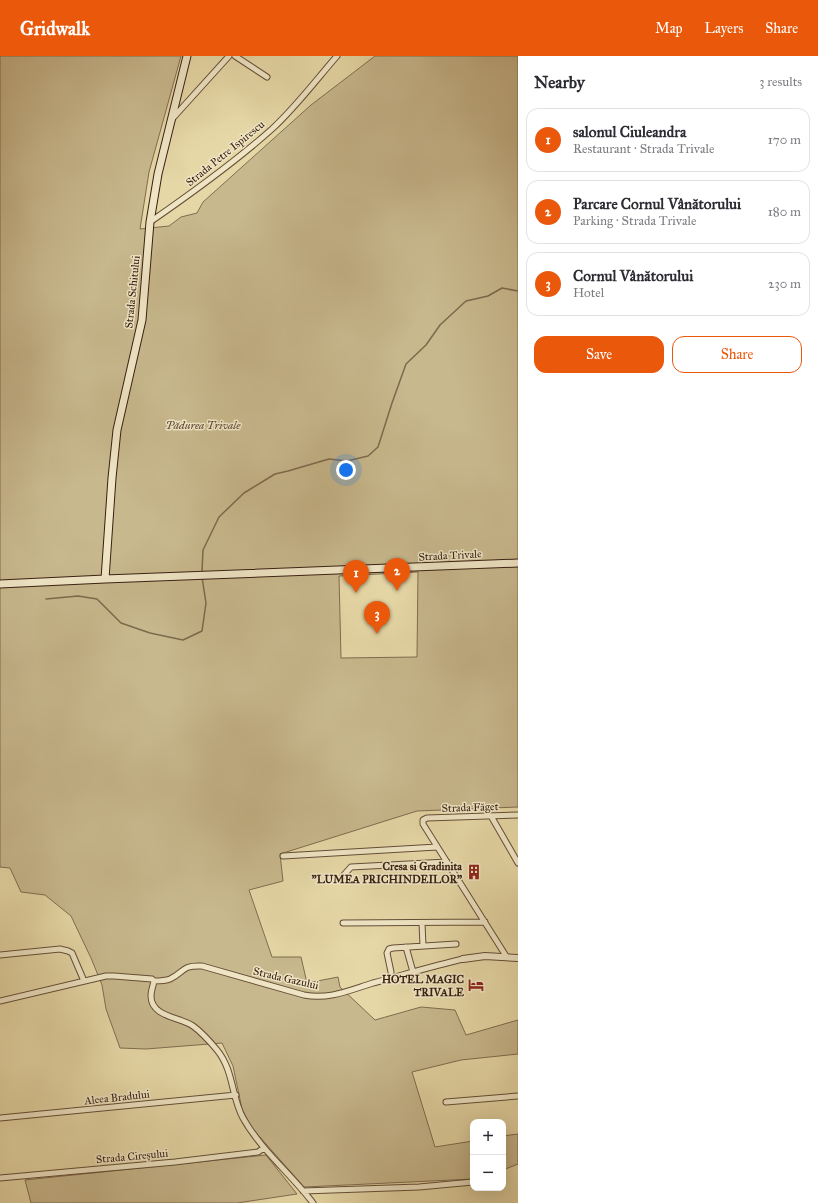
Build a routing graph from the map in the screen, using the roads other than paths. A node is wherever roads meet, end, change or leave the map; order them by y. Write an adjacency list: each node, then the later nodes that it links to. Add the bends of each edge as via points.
1 (187, 56): 6 (main road, Strada Schitului)
2 (229, 56): 6 (street)
3 (235, 56): 5 (street)
4 (335, 57): 7 (street, Strada Petre Ispirescu, via 272,129 176,205)
5 (267, 77)
6 (170, 120): 7 (main road, Strada Schitului)
7 (150, 222): 9 (main road, Strada Schitului, via 142,320 117,430)
8 (518, 564): 9 (main road, Strada Trivale)
9 (105, 579): 10 (main road, Strada Trivale)
10 (0, 584)
11 (518, 815): 12 (street, Strada Făget)
12 (491, 816): 13 (street, Strada Făget, via 422,820); 16 (street)
13 (437, 846): 14 (street); 15 (street)
14 (283, 856)
15 (447, 862): 17 (street, via 351,867); 18 (street)
16 (518, 863)
17 (343, 876)
18 (485, 922): 20 (street); 25 (street)
19 (343, 923): 20 (street)
20 (422, 923): 22 (street)
21 (456, 944): 22 (street)
22 (423, 946): 23 (street)
23 (406, 947): 28 (street, via 388,950); 29 (street)
24 (0, 955): 30 (street, via 60,949 68,951 73,956)
25 (506, 956): 26 (street); 27 (street)
26 (518, 958)
27 (463, 959): 29 (street, Strada Gazului)
28 (391, 972)
29 (413, 972): 31 (street, Strada Gazului, via 320,997 304,995 202,966 187,967 171,978)
30 (84, 981): 31 (street, via 114,976); 32 (street)
31 (154, 981): 33 (street, via 151,993 153,1004 162,1014 193,1026 217,1051 228,1068)
32 (0, 1001)
33 (236, 1095): 36 (street, Aleea Bradului); 37 (street, via 243,1117)
34 (518, 1096): 35 (street)
35 (446, 1102)
36 (0, 1118)
37 (264, 1148): 38 (street, Strada Cireșului, via 258,1152 183,1161); 40 (street)
38 (0, 1178)
39 (470, 1182): 40 (street, via 419,1187)
40 (303, 1191): 41 (street)
41 (313, 1203)

